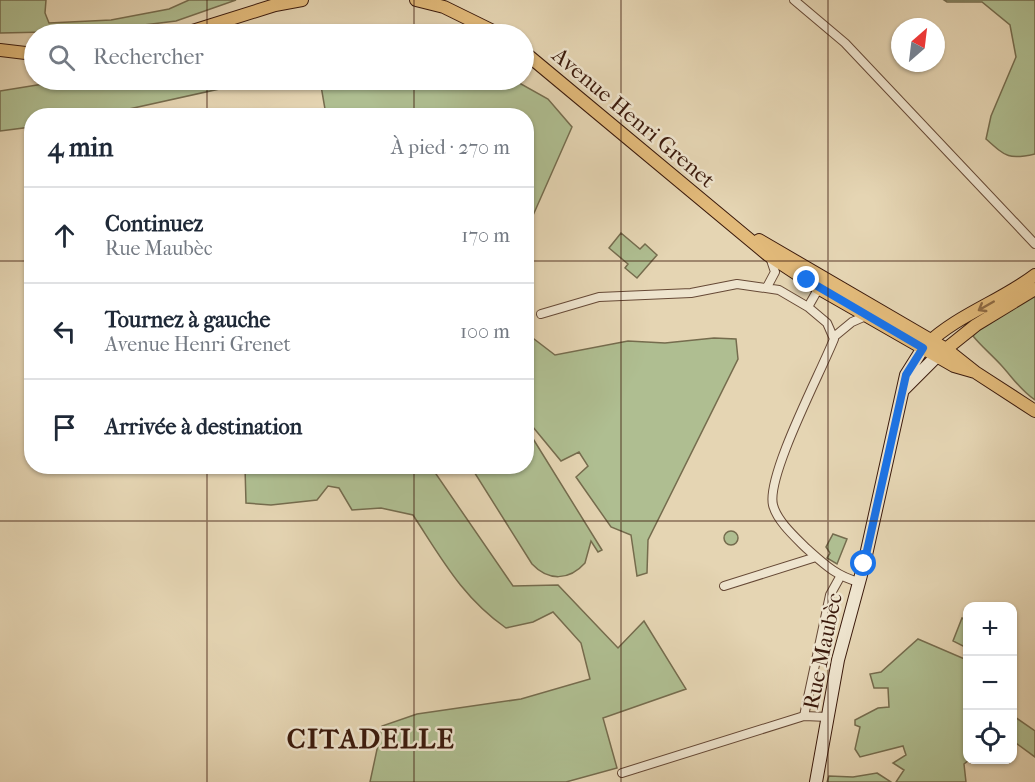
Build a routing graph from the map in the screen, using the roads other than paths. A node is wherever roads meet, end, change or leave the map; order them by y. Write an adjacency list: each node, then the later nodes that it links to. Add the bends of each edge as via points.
1 (416, 0): 6 (main road)
2 (794, 0): 13 (street, via 845,43)
3 (299, 1): 4 (main road); 5 (main road)
4 (215, 24)
5 (236, 24)
6 (481, 24)
7 (0, 50): 8 (main road)
8 (24, 53)
9 (0, 59): 11 (main road)
10 (534, 60): 12 (main road, Avenue Henri Grenet)
11 (24, 61)
12 (717, 214): 14 (main road, Avenue Henri Grenet); 16 (main road, Avenue Henri Grenet)
13 (1035, 244)
14 (768, 255): 16 (main road, Avenue Henri Grenet); 17 (street, via 775,267)
15 (1035, 275): 23 (main road, one-way to 23)
16 (822, 284): 19 (street); 21 (main road, Avenue Henri Grenet); 23 (main road, Avenue Henri Grenet)
17 (767, 287): 19 (street); 20 (street, via 737,284 691,293 599,297)
18 (1035, 289): 24 (main road, via 976,325)
19 (808, 307): 22 (street, via 827,323)
20 (541, 314)
21 (868, 315): 22 (street); 23 (main road, Avenue Henri Grenet)
22 (835, 336): 27 (street, via 777,471 771,497 782,520)
23 (927, 344): 24 (main road); 25 (main road, Rue Maubèc, via 911,365)
24 (942, 353): 25 (main road); 26 (main road, via 954,366 975,372)
25 (904, 389): 29 (main road, Rue Maubèc)
26 (1035, 411)
27 (816, 557): 28 (street); 30 (street)
28 (840, 577): 29 (street); 31 (street, via 830,595)
29 (859, 582): 32 (main road, Rue Maubèc, via 838,660)
30 (724, 586)
31 (804, 716): 32 (street); 33 (street)
32 (828, 717): 34 (main road, Rue Maubèc)
33 (622, 773)
34 (816, 782)

